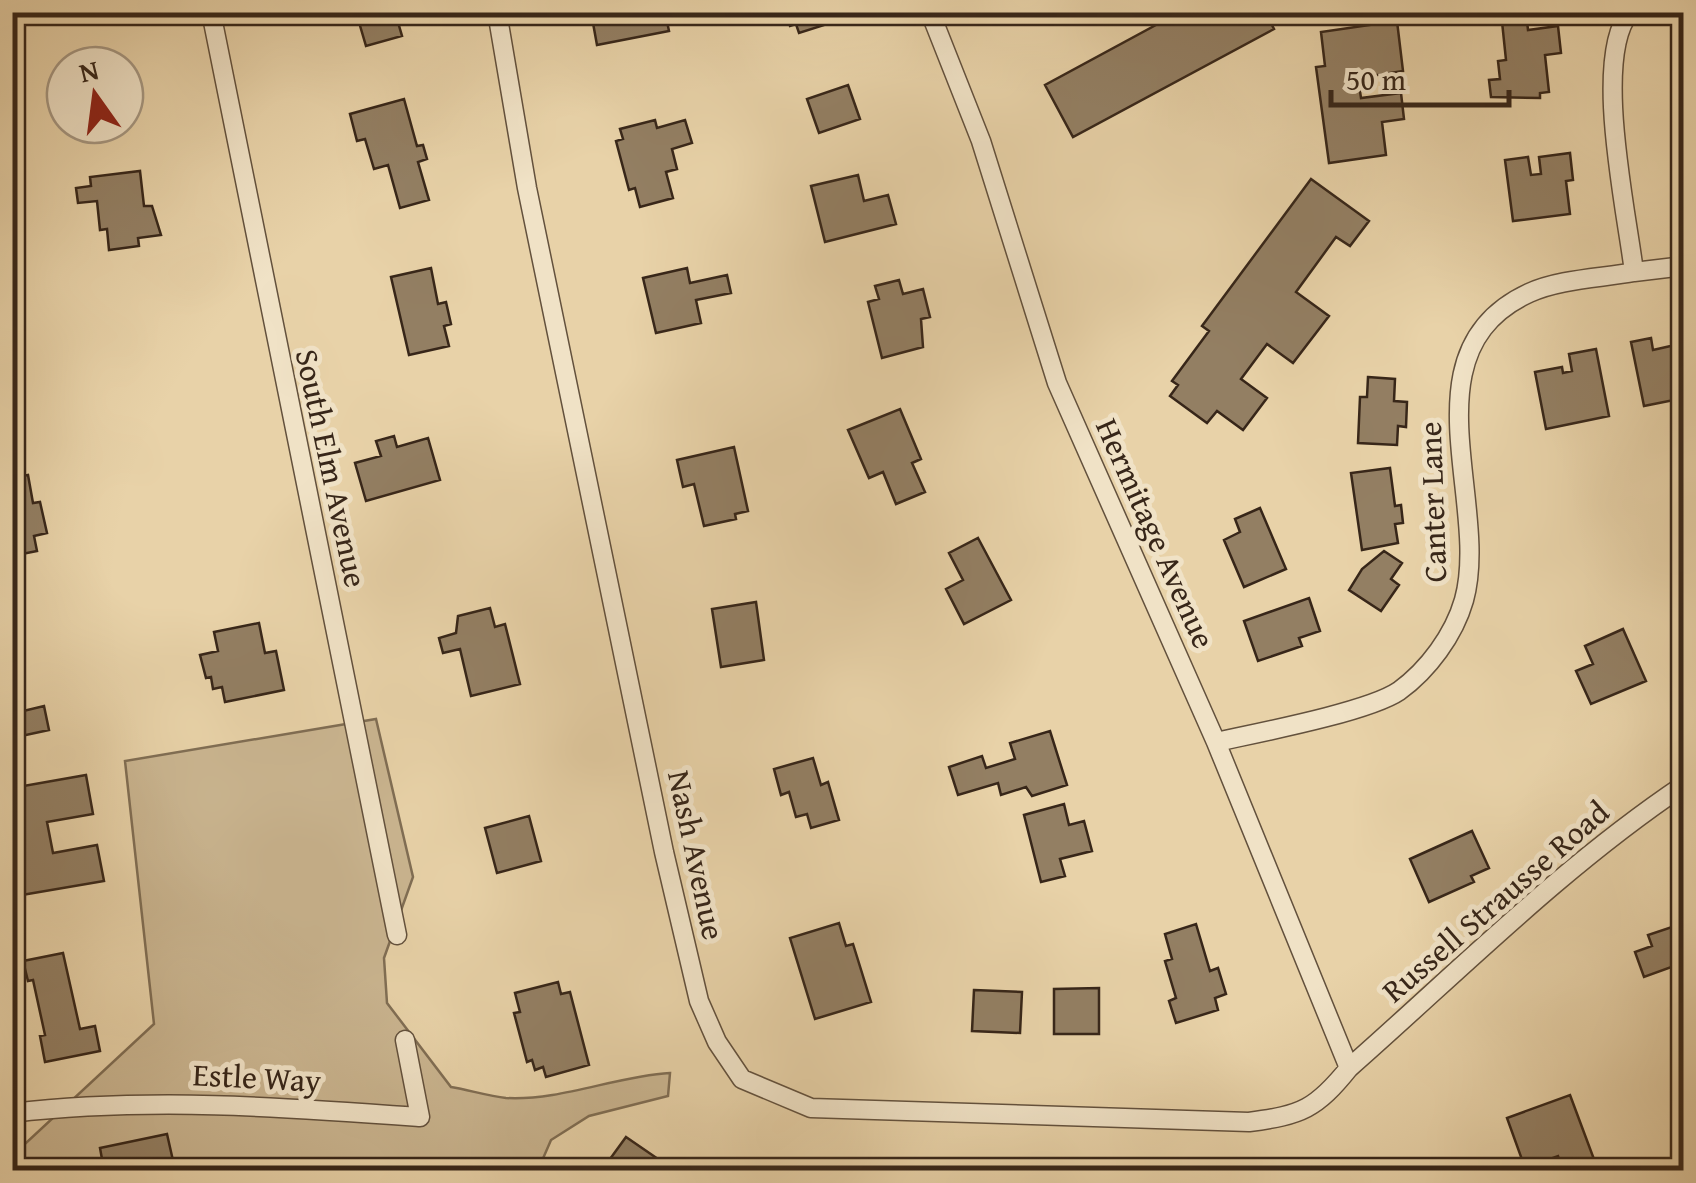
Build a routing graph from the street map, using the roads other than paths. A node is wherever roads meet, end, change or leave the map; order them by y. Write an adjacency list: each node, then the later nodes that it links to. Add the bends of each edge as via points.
1 (211, 12): 9 (street, South Elm Avenue)
2 (498, 12): 11 (street, Nash Avenue, via 527,188 673,889 699,1001 742,1079 811,1108 1250,1122 1322,1102)
3 (930, 12): 7 (street, Hermitage Avenue, via 982,141 1057,382)
4 (1630, 12): 6 (street, via 1620,24 1613,61)
5 (1684, 266): 6 (street, Canter Lane)
6 (1634, 272): 7 (street, Canter Lane, via 1531,292 1494,316 1470,351 1458,396 1465,598 1427,666 1396,694)
7 (1216, 742): 11 (street, Hermitage Avenue)
8 (1684, 785): 11 (street, Russell Strausse Road, via 1556,884)
9 (397, 935)
10 (405, 1040): 12 (street, Estle Way, via 420,1117 232,1103 94,1103)
11 (1350, 1068)
12 (12, 1113)

